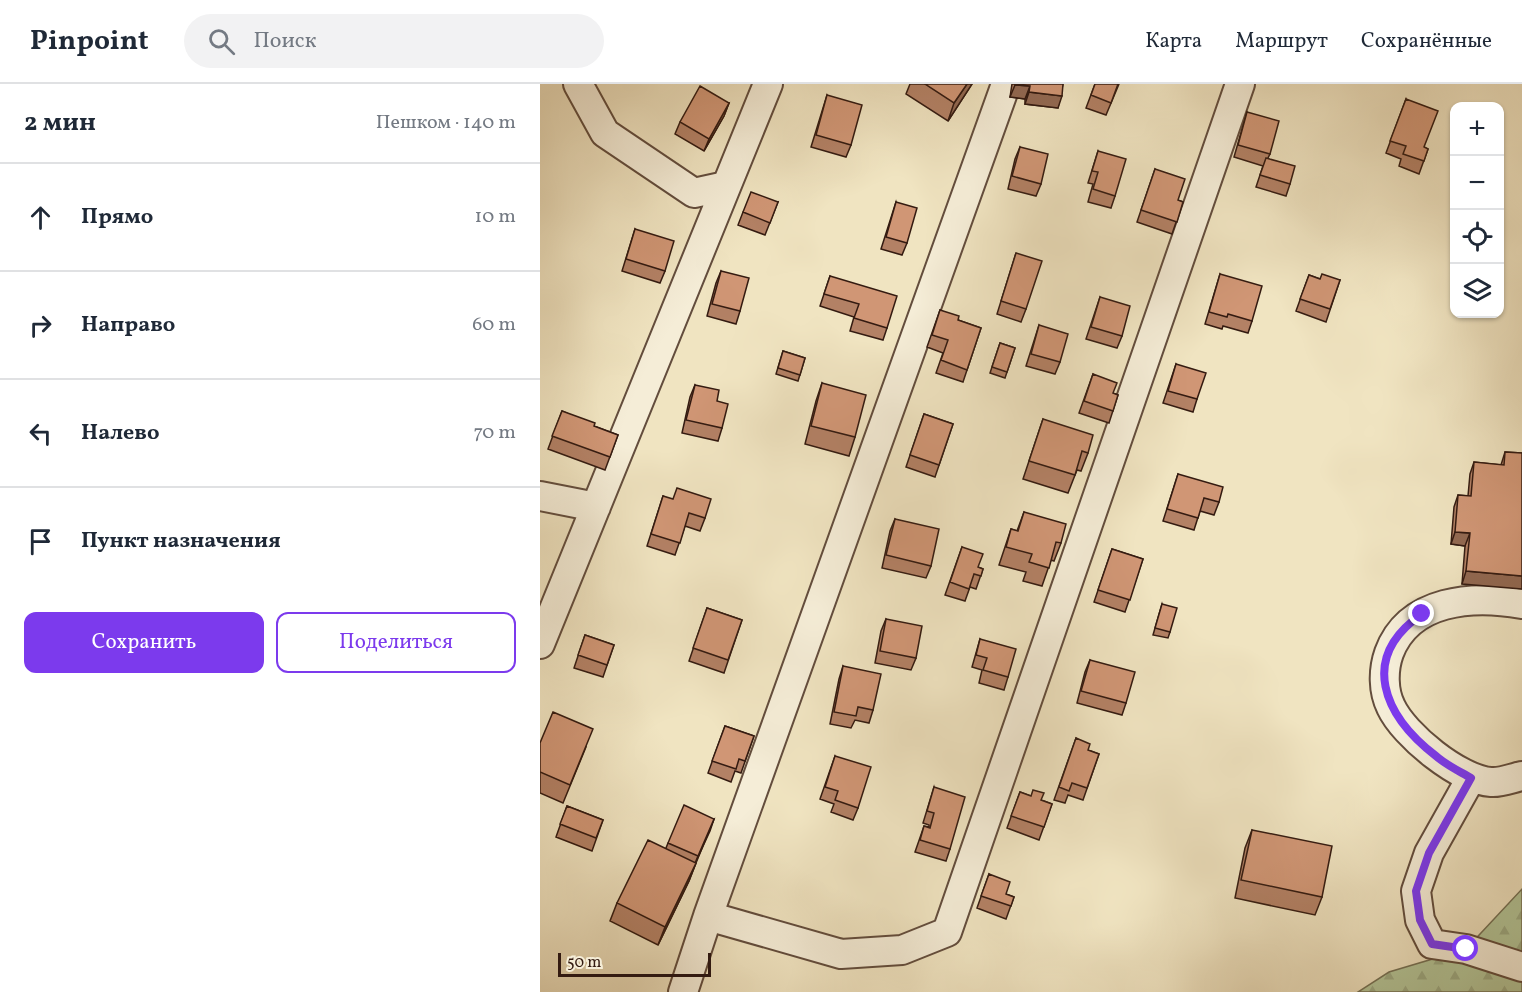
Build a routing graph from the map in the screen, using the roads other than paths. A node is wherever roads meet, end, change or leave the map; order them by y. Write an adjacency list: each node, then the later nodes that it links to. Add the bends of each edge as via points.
1 (578, 84): 5 (lane, via 605,133 694,193)
2 (768, 84): 5 (lane)
3 (1006, 84): 12 (lane)
4 (1240, 84): 12 (lane, via 946,932 903,950 841,954)
5 (726, 186): 7 (lane)
6 (540, 496): 7 (lane)
7 (596, 507): 9 (lane)
8 (1522, 604): 11 (lane, via 1474,600 1447,604 1422,614 1405,626 1385,664 1385,687 1391,707 1436,756)
9 (540, 644)
10 (1522, 776): 11 (lane, via 1492,782)
11 (1471, 778): 13 (lane, via 1429,853 1416,891 1420,920 1432,944 1466,949)
12 (708, 916): 14 (lane)
13 (1522, 967)
14 (683, 992)

